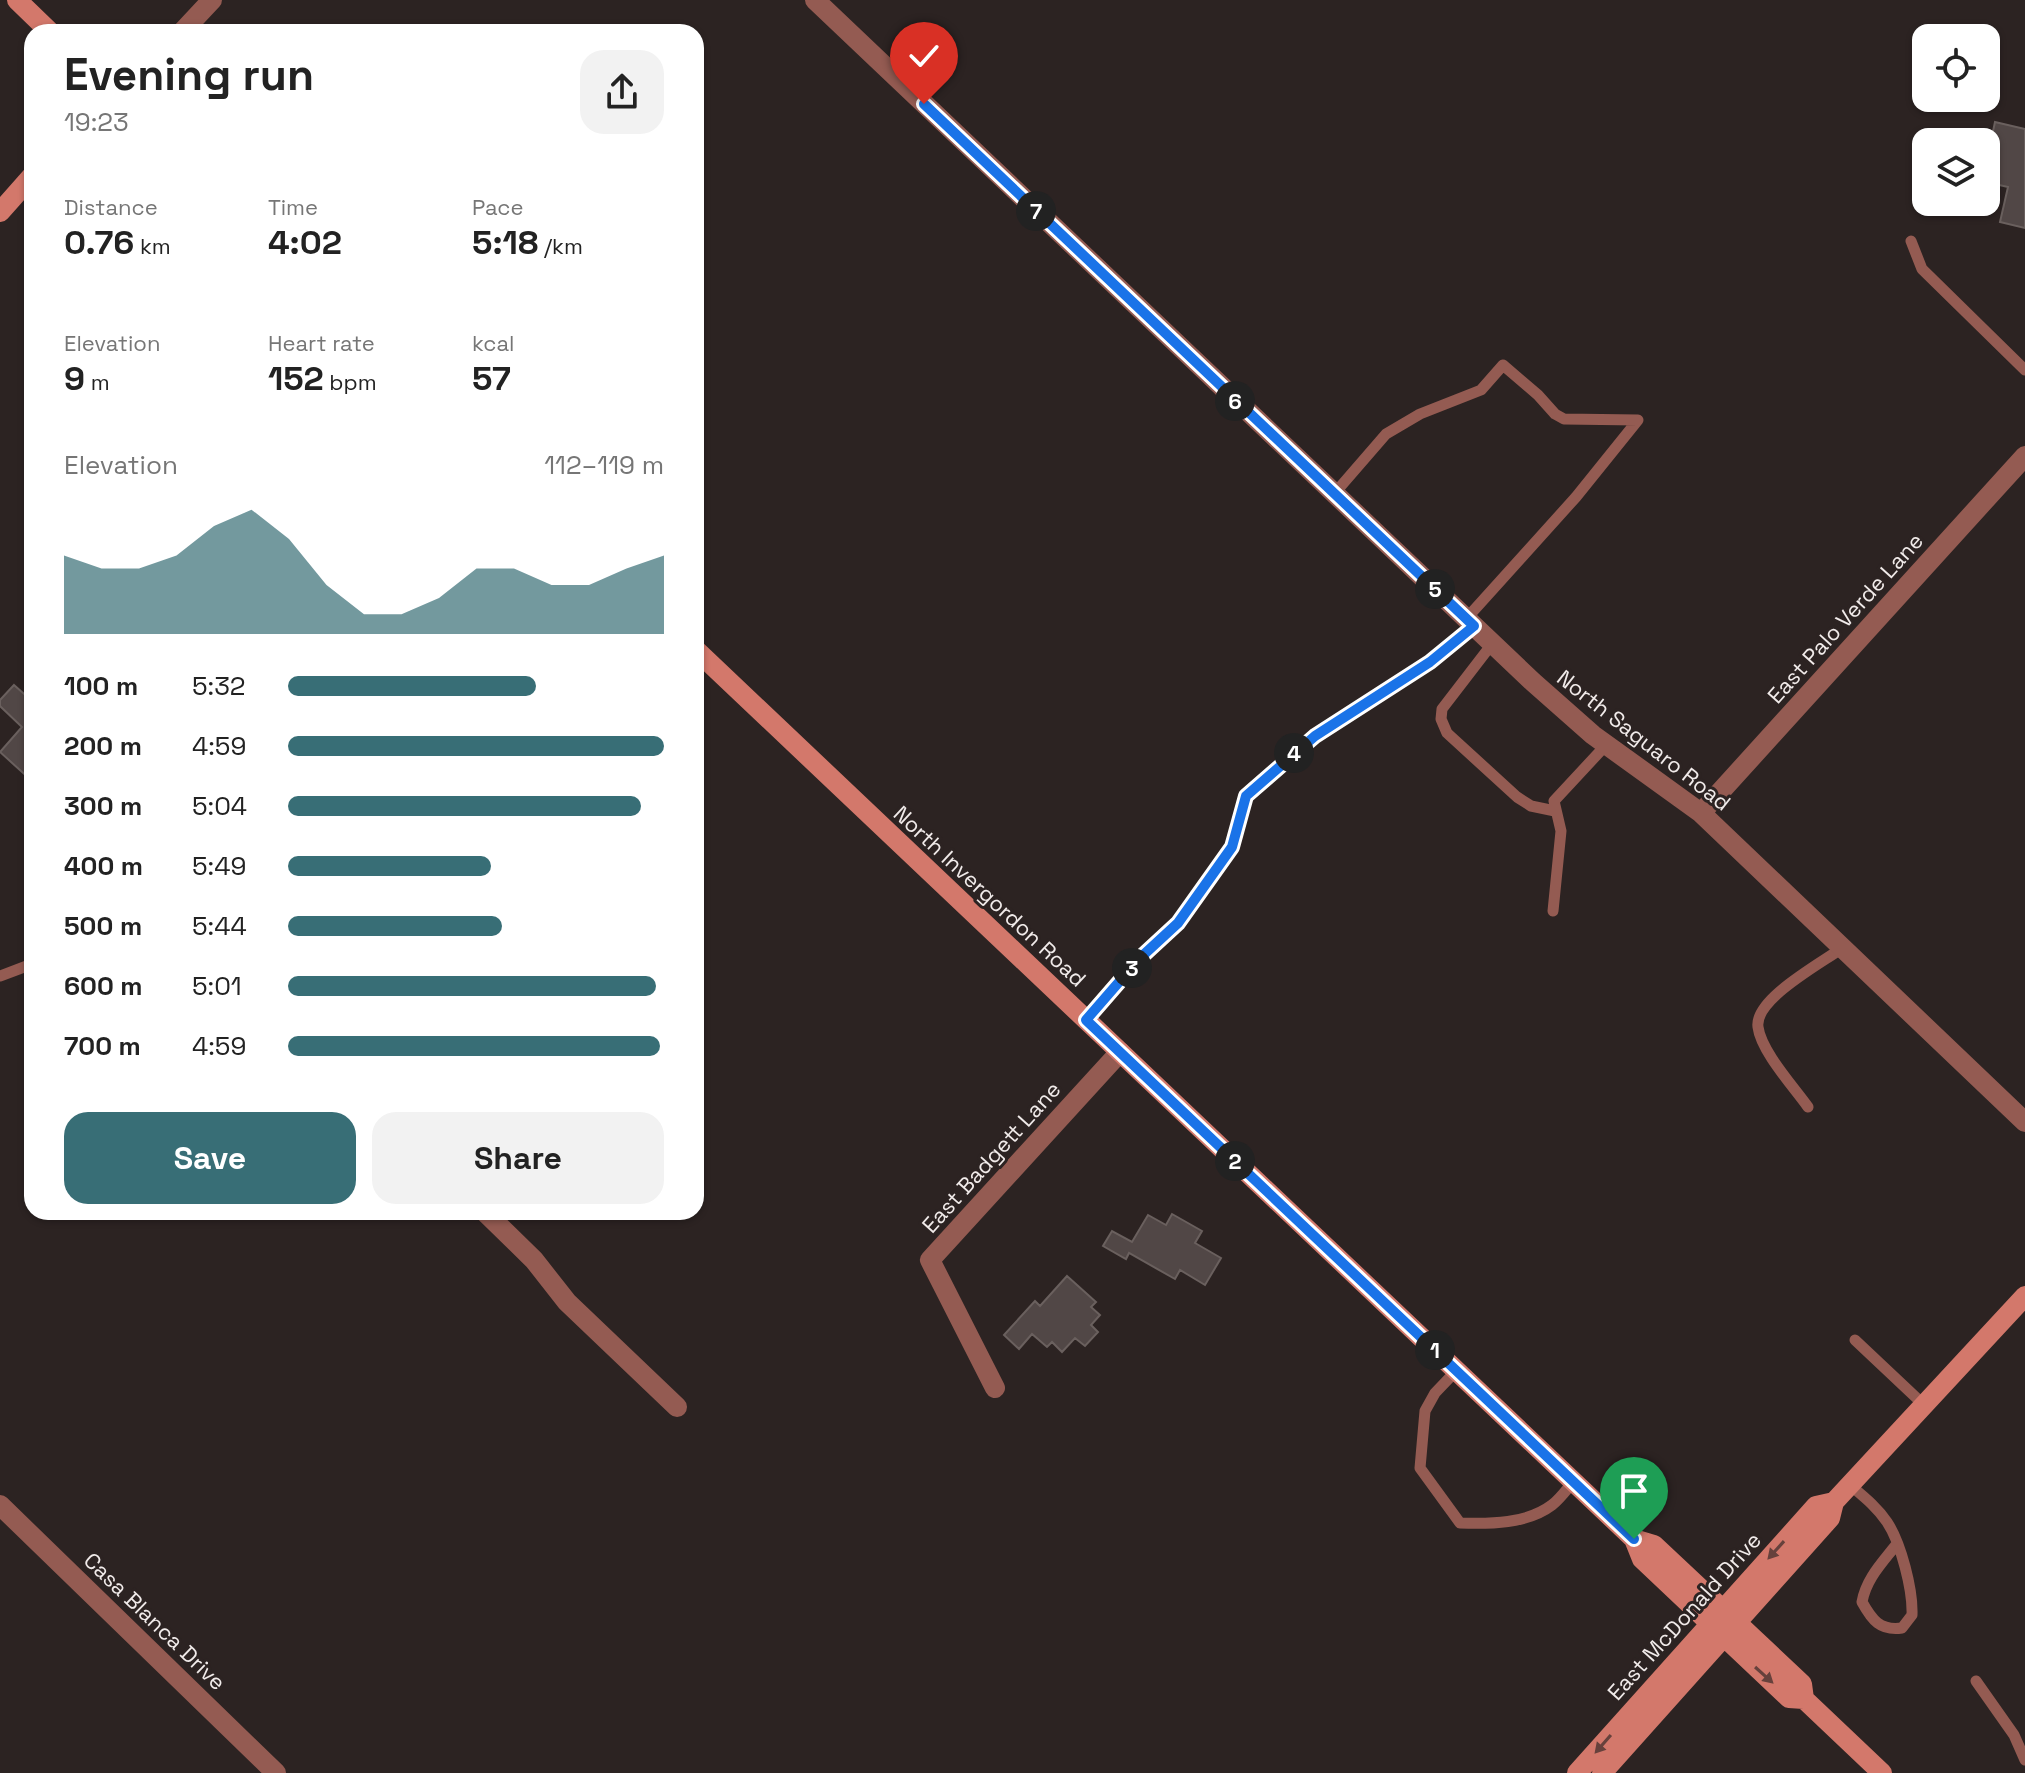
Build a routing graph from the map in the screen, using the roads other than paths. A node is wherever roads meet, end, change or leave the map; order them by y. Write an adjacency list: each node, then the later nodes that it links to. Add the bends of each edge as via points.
1 (17, 0): 4 (street)
2 (212, 0): 5 (street)
3 (815, 0): 11 (street, North Saguaro Road)
4 (42, 24)
5 (190, 24)
6 (24, 185): 7 (street)
7 (0, 212)
8 (1911, 241): 9 (lane, via 1922,269)
9 (2025, 370)
10 (2025, 456): 17 (street, East Palo Verde Lane)
11 (1334, 494): 12 (street, North Saguaro Road); 12 (lane, via 1386,434 1481,390 1503,365 1564,419 1638,420)
12 (1470, 623): 13 (street, North Saguaro Road); 22 (lane, via 1430,662 1315,736 1246,796 1232,847 1178,923)
13 (1492, 644): 15 (street, North Saguaro Road); 16 (lane, via 1442,709 1441,719 1447,733 1517,797)
14 (704, 658): 22 (street, North Invergordon Road)
15 (1606, 745): 16 (lane, via 1554,801); 17 (street, North Saguaro Road)
16 (1555, 811): 18 (lane, via 1561,831)
17 (1701, 813): 19 (street, North Saguaro Road)
18 (1553, 911)
19 (1842, 948): 24 (lane, via 1774,995 1758,1015 1765,1046); 25 (street, North Saguaro Road)
20 (24, 967): 21 (lane)
21 (0, 976)
22 (1086, 1020): 23 (street, North Invergordon Road)
23 (1120, 1052): 29 (street, North Invergordon Road); 30 (street, East Badgett Lane, via 930,1260)
24 (1808, 1107)
25 (2025, 1122)
26 (493, 1220): 32 (street, via 567,1302)
27 (2025, 1296): 31 (street, East McDonald Drive)
28 (1855, 1340): 31 (lane)
29 (1456, 1371): 33 (street, North Invergordon Road); 33 (lane, via 1425,1411 1420,1468 1460,1523 1503,1524 1527,1516 1551,1506)
30 (995, 1388)
31 (1924, 1405): 34 (street, East McDonald Drive)
32 (677, 1407)
33 (1573, 1482): 37 (street, North Invergordon Road, via 1634,1539 1654,1545)
34 (1850, 1485): 36 (lane, via 1880,1512); 37 (street, East McDonald Drive, via 1834,1502 1830,1518)
35 (0, 1505): 40 (street, Casa Blanca Drive)
36 (1896, 1545): 36 (lane, via 1912,1615 1902,1628 1884,1629 1862,1602 1871,1577)
37 (1723, 1622): 41 (street, East McDonald Drive, one-way to 41); 42 (street, East McDonald Drive); 43 (street, North Invergordon Road, via 1789,1698 1804,1699)
38 (1976, 1681): 39 (lane, via 2014,1735)
39 (2025, 1763): 44 (lane)
40 (276, 1773)
41 (1577, 1773)
42 (1602, 1773)
43 (1882, 1773)
44 (2025, 1773)

